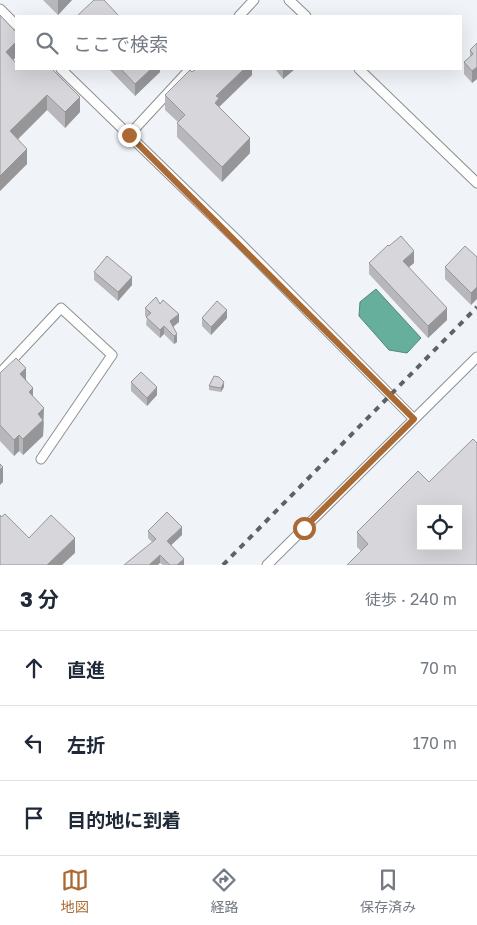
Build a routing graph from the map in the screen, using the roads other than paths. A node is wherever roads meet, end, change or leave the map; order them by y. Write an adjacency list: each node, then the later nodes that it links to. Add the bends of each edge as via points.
1 (254, 0): 4 (lane)
2 (289, 0): 5 (lane)
3 (0, 9): 6 (lane)
4 (240, 15)
5 (305, 15)
6 (15, 23)
7 (62, 70): 10 (lane)
8 (189, 70): 10 (lane)
9 (361, 70): 11 (lane)
10 (129, 135): 14 (lane)
11 (477, 183)
12 (477, 357): 14 (lane)
13 (0, 373): 15 (lane, via 61,308 112,355)
14 (414, 419): 16 (lane)
15 (41, 459)
16 (267, 565)

